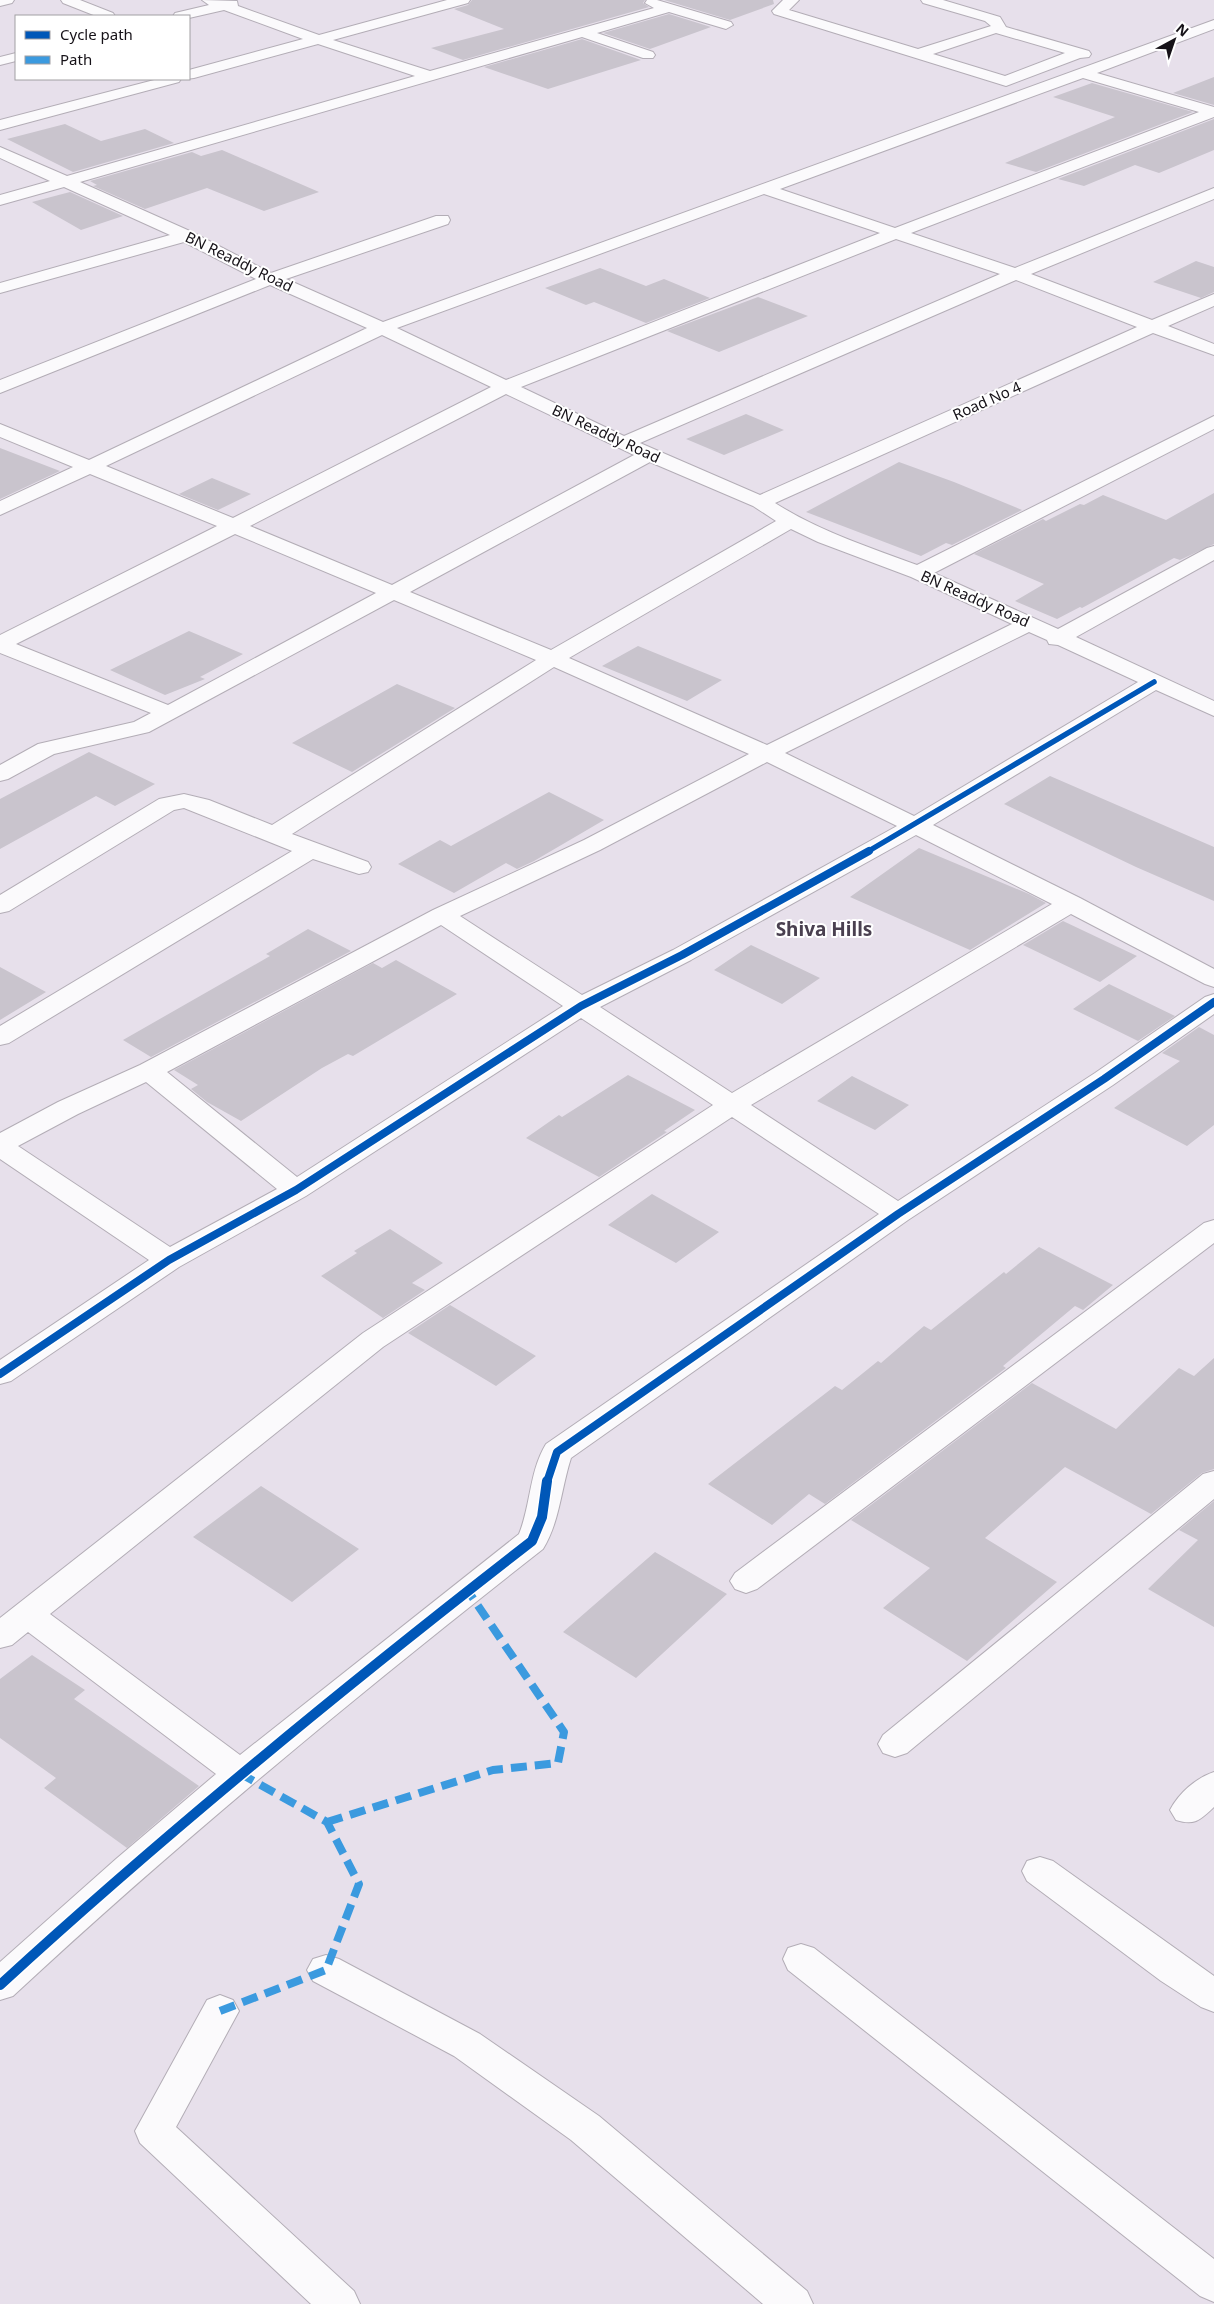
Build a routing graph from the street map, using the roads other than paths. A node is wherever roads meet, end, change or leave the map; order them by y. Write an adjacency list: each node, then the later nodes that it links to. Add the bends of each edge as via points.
1 (8, 0): 9 (street)
2 (68, 0): 14 (street)
3 (209, 0): 11 (street)
4 (244, 0): 11 (street)
5 (463, 0): 13 (street)
6 (644, 0): 12 (street)
7 (792, 0): 22 (street, via 779,11)
8 (928, 0): 18 (street, via 995,20)
9 (0, 2)
10 (392, 4): 13 (street)
11 (224, 6): 15 (street); 20 (street)
12 (669, 8): 17 (street); 19 (street)
13 (412, 14): 20 (street)
14 (106, 15)
15 (184, 15)
16 (1214, 24): 26 (street)
17 (726, 25)
18 (998, 28): 21 (street); 22 (street)
19 (583, 33): 23 (street); 29 (street)
20 (319, 40): 28 (street); 29 (street)
21 (1078, 52): 22 (street, via 1006,81); 26 (street)
22 (917, 54)
23 (648, 55)
24 (15, 57): 25 (street)
25 (0, 61)
26 (1112, 62): 27 (street)
27 (1082, 73): 31 (street); 35 (street)
28 (190, 75)
29 (430, 76): 34 (street)
30 (170, 80): 32 (street)
31 (1214, 112): 39 (street)
32 (0, 125)
33 (0, 152): 34 (street, BN Readdy Road)
34 (68, 181): 37 (street); 40 (street, BN Readdy Road)
35 (762, 188): 39 (street); 46 (street)
36 (1214, 193): 41 (street)
37 (0, 200)
38 (442, 220): 42 (street)
39 (896, 233): 41 (street); 49 (street)
40 (186, 236): 42 (street, BN Readdy Road); 43 (street)
41 (1016, 274): 45 (street); 52 (street)
42 (270, 279): 46 (street, BN Readdy Road); 48 (street)
43 (0, 288)
44 (1214, 299): 45 (street, Road No 4)
45 (1154, 326): 47 (street); 55 (street, Road No 4)
46 (382, 328): 49 (street, BN Readdy Road); 54 (street)
47 (1214, 350)
48 (0, 386)
49 (507, 386): 52 (street, BN Readdy Road); 58 (street)
50 (1214, 422): 60 (street)
51 (0, 430): 54 (street)
52 (624, 443): 53 (street, BN Readdy Road)
53 (649, 455): 55 (street, BN Readdy Road); 61 (street)
54 (88, 466): 56 (street); 58 (street)
55 (760, 502): 57 (street, BN Readdy Road)
56 (0, 509)
57 (790, 521): 60 (street, BN Readdy Road); 65 (street)
58 (234, 526): 61 (street); 64 (street)
59 (1214, 552): 63 (street)
60 (918, 574): 62 (street, BN Readdy Road)
61 (390, 593): 65 (street); 68 (street)
62 (1029, 624): 63 (street, BN Readdy Road); 69 (street)
63 (1057, 639): 66 (street, BN Readdy Road)
64 (0, 644): 68 (street)
65 (552, 660): 69 (street); 72 (street)
66 (1154, 682): 67 (street, BN Readdy Road); 71 (street)
67 (1214, 709)
68 (169, 713): 70 (street, via 141,726 46,749)
69 (766, 754): 71 (street); 77 (street, via 592,845)
70 (0, 774)
71 (914, 826): 75 (street); 80 (street, via 682,955)
72 (274, 836): 73 (street); 76 (street, via 201,805 184,801 167,804)
73 (311, 850): 74 (street); 81 (street)
74 (359, 867)
75 (1071, 903): 78 (street); 83 (street)
76 (0, 906)
77 (442, 915): 80 (street); 82 (street)
78 (1214, 979)
79 (1214, 1002): 86 (street, via 1104,1079)
80 (581, 1006): 83 (street); 85 (street)
81 (0, 1037)
82 (149, 1071): 84 (street, via 68,1108); 85 (street)
83 (730, 1106): 86 (street); 92 (street, via 373,1340)
84 (0, 1145): 88 (street)
85 (296, 1190): 88 (street)
86 (898, 1214): 95 (street, via 557,1452 547,1482 542,1517 532,1541)
87 (1209, 1238): 91 (street)
88 (169, 1260): 89 (street)
89 (0, 1374)
90 (1214, 1482): 94 (street)
91 (746, 1581)
92 (28, 1615): 93 (street); 95 (street)
93 (0, 1636)
94 (895, 1744)
95 (241, 1774): 101 (street, via 74,1916)
96 (1214, 1786): 97 (street)
97 (1188, 1810)
98 (1040, 1871): 102 (street)
99 (801, 1960): 104 (street)
100 (326, 1970): 106 (street, via 467,2045 585,2128)
101 (0, 1985)
102 (1214, 1996)
103 (220, 2011): 105 (street, via 154,2131)
104 (1214, 2283)
105 (340, 2304)
106 (793, 2304)

